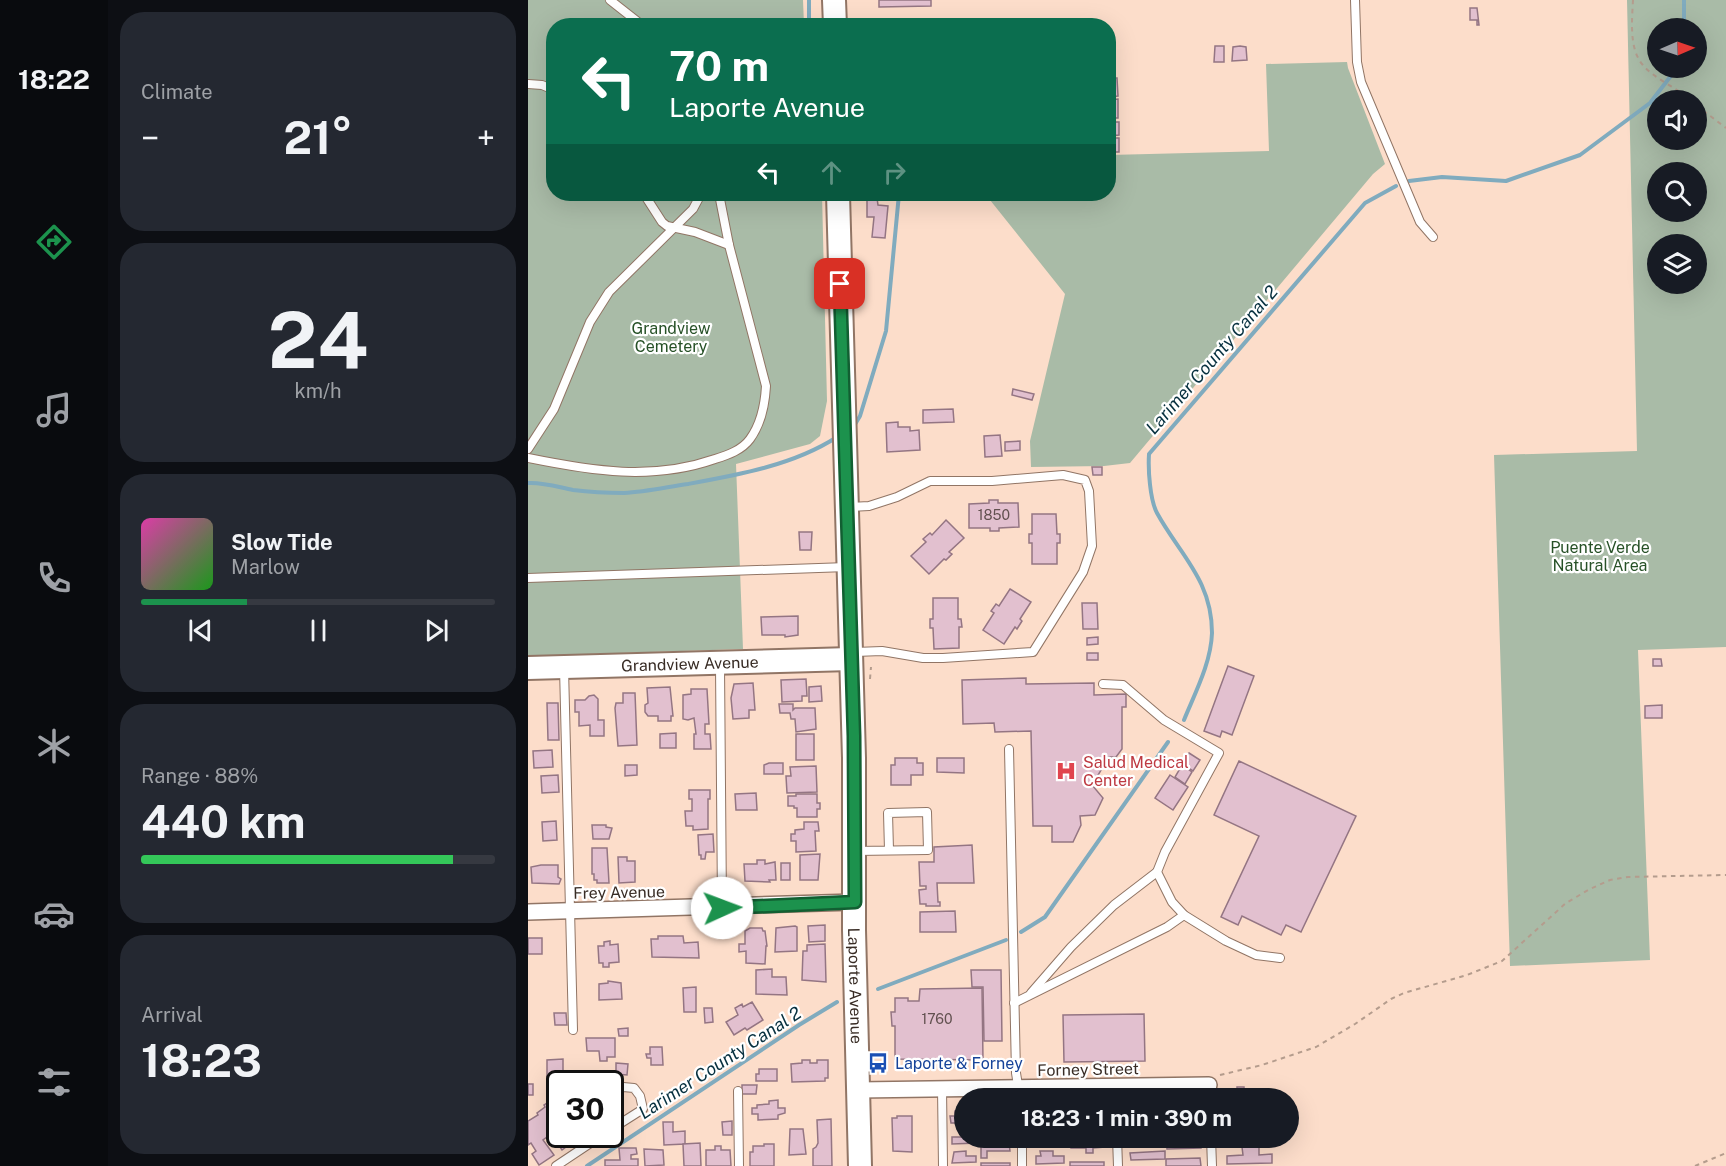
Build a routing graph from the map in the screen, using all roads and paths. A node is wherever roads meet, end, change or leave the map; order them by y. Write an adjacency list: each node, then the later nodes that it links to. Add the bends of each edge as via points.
1 (610, 0): 5 (lane)
2 (834, 0): 6 (street)
3 (1355, 0): 17 (lane, via 1361,82 1420,222)
4 (1633, 0): 9 (path, via 1636,55 1642,64)
5 (633, 18)
6 (835, 18)
7 (528, 84): 8 (lane)
8 (546, 87)
9 (1678, 90)
10 (1707, 113): 11 (path)
11 (1726, 128)
12 (648, 201): 16 (lane, via 662,222)
13 (697, 201): 16 (lane)
14 (720, 201): 18 (lane)
15 (838, 201): 21 (street, Laporte Avenue)
16 (675, 228): 18 (lane); 19 (lane, via 609,292 590,322 554,409)
17 (1433, 237)
18 (729, 244): 20 (lane, via 765,386 765,406 750,439 734,453 695,466 652,473 621,473)
19 (528, 449)
20 (528, 458)
21 (846, 507): 22 (street, Laporte Avenue); 24 (lane, via 869,507 930,481 1063,475 1085,480 1092,546 1083,572 1033,652 923,658 882,651)
22 (848, 567): 23 (lane); 24 (street, Laporte Avenue)
23 (528, 578)
24 (851, 656): 25 (street, Grandview Avenue); 31 (street, Laporte Avenue)
25 (720, 662): 26 (street, Grandview Avenue); 35 (lane)
26 (564, 666): 27 (street, Grandview Avenue); 36 (lane)
27 (528, 668)
28 (1103, 684): 32 (lane, via 1123,685 1164,720 1219,753)
29 (1009, 749): 41 (lane)
30 (889, 850): 30 (lane, via 888,813 927,812 928,850); 31 (lane)
31 (855, 851): 34 (street, Laporte Avenue)
32 (1157, 872): 38 (lane, via 1172,902); 40 (lane, via 1079,938)
33 (1726, 875): 46 (path, via 1610,880 1566,903 1502,961 1404,993 1316,1047 1227,1072 1218,1076)
34 (855, 902): 35 (street, Frey Avenue); 48 (street, Laporte Avenue)
35 (722, 908): 36 (street, Frey Avenue)
36 (571, 911): 37 (street, Frey Avenue); 42 (lane)
37 (528, 912)
38 (1184, 915): 39 (lane, via 1256,955); 40 (lane)
39 (1280, 958)
40 (1029, 996): 41 (lane)
41 (1014, 1003): 45 (lane)
42 (573, 1030)
43 (624, 1088): 50 (lane, via 634,1088 643,1109)
44 (942, 1088): 47 (street, Forney Street); 48 (street, Forney Street); 59 (lane)
45 (1018, 1088)
46 (1212, 1088)
47 (954, 1089)
48 (859, 1090): 58 (street, Laporte Avenue)
49 (738, 1091): 57 (lane)
50 (624, 1121)
51 (583, 1148): 56 (lane)
52 (1022, 1148): 60 (lane)
53 (1118, 1148): 61 (lane)
54 (1211, 1148): 62 (lane)
55 (1726, 1153): 63 (path)
56 (556, 1166)
57 (739, 1166)
58 (860, 1166)
59 (943, 1166)
60 (1022, 1166)
61 (1118, 1166)
62 (1212, 1166)
63 (1695, 1166)

